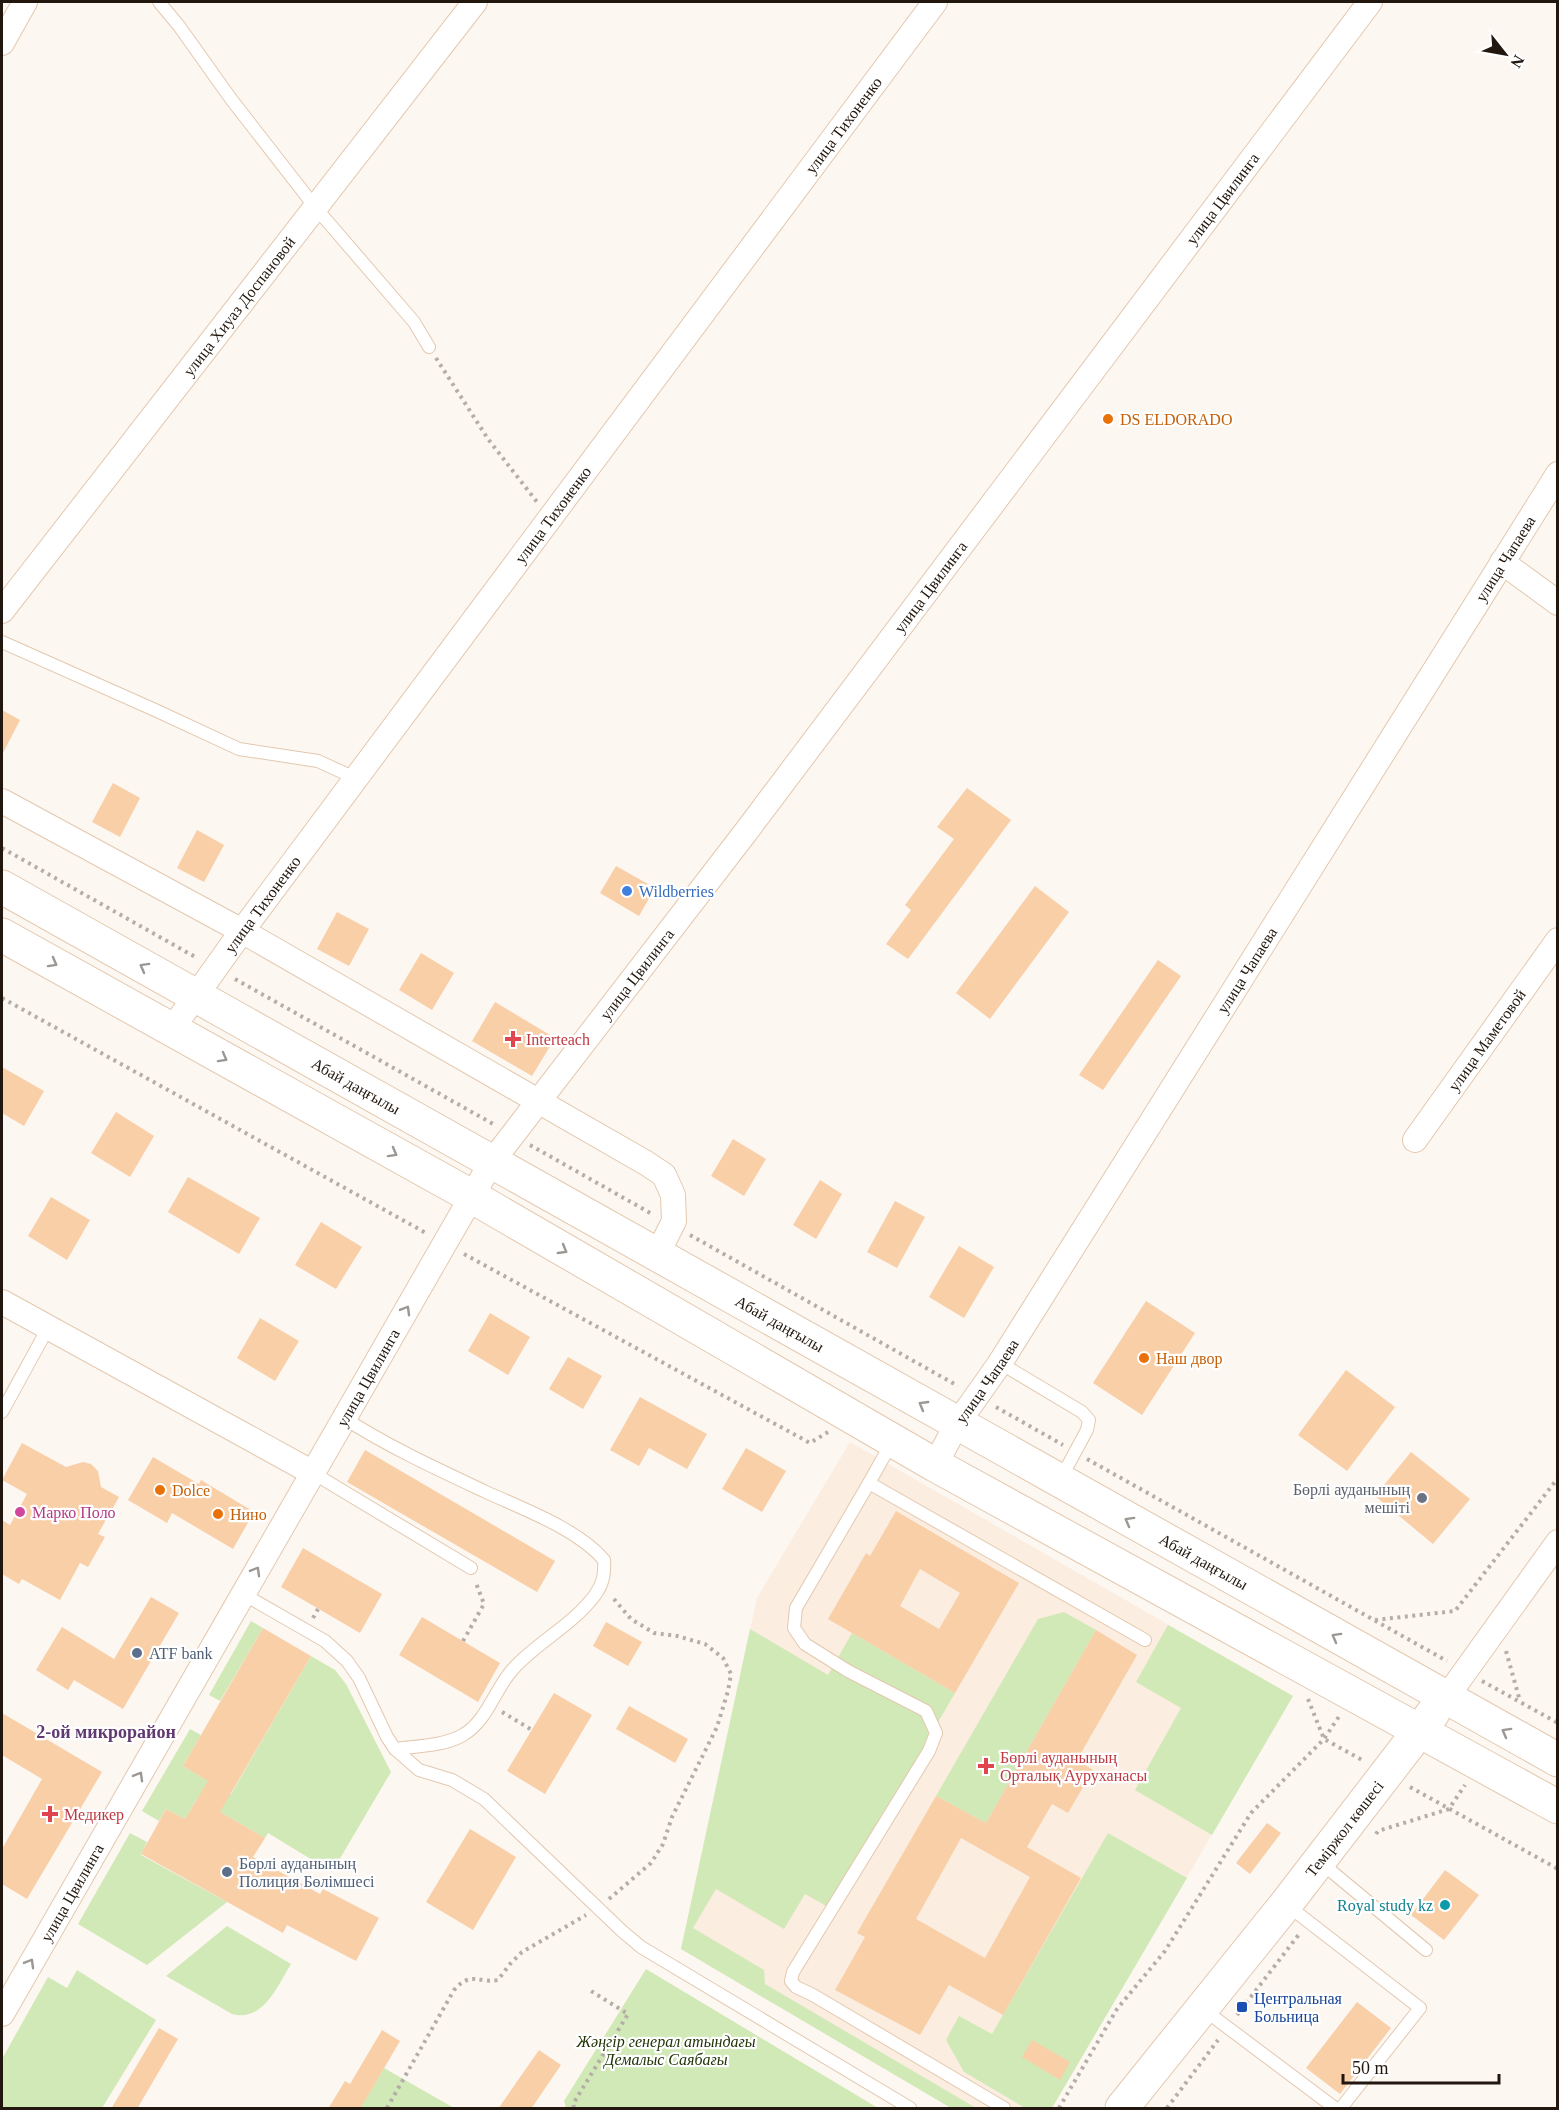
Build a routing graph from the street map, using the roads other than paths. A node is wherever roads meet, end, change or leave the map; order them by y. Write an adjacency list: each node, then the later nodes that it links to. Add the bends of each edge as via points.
1 (25, 2): 6 (street)
2 (159, 2): 7 (lane)
3 (475, 2): 7 (street, улица Хиуаз Доспановой)
4 (935, 2): 14 (street, улица Тихоненко)
5 (1370, 2): 22 (street, улица Цвилинга)
6 (2, 43)
7 (315, 207): 8 (lane, via 414,322); 12 (street, улица Хиуаз Доспановой)
8 (429, 347)
9 (1557, 474): 10 (street, улица Чапаева)
10 (1503, 562): 11 (street); 29 (street, улица Чапаева)
11 (1557, 603)
12 (2, 610)
13 (2, 642): 14 (lane, via 239,749 318,761)
14 (357, 779): 17 (street, улица Тихоненко)
15 (2, 801): 17 (street)
16 (2, 887): 20 (street, Абай даңғылы, one-way to 16)
17 (242, 931): 20 (street, улица Тихоненко); 22 (street)
18 (2, 935): 21 (street, one-way to 21)
19 (1557, 940): 23 (street, улица Маметовой)
20 (195, 996): 21 (street, улица Тихоненко); 24 (street, Абай даңғылы)
21 (172, 1029): 25 (street, one-way to 25)
22 (540, 1101): 24 (street, улица Цвилинга); 26 (street, via 663,1175 673,1195 674,1221)
23 (1415, 1140)
24 (490, 1163): 25 (street, улица Цвилинга); 26 (street, Абай даңғылы)
25 (471, 1196): 31 (street, улица Цвилинга, one-way to 25); 33 (street, one-way to 33)
26 (657, 1254): 32 (street, Абай даңғылы, one-way to 26)
27 (2, 1302): 28 (street)
28 (48, 1328): 30 (lane); 35 (street)
29 (1000, 1363): 32 (street, улица Чапаева); 36 (lane, via 1089,1420)
30 (2, 1412)
31 (344, 1418): 35 (street, улица Цвилинга); 44 (lane, via 397,1450 548,1520 598,1552 604,1560 603,1582 594,1596 513,1669 475,1725 447,1741)
32 (957, 1424): 34 (street, улица Чапаева); 36 (street, Абай даңғылы)
33 (893, 1441): 34 (street); 37 (lane)
34 (935, 1466): 43 (street)
35 (313, 1473): 39 (lane); 40 (street, улица Цвилинга, one-way to 35)
36 (1059, 1481): 42 (street, Абай даңғылы, one-way to 36)
37 (869, 1483): 41 (lane); 53 (lane, via 796,1608 794,1628 805,1644 839,1666 926,1711 936,1733 929,1751 791,1981)
38 (1557, 1542): 42 (street, Теміржол көшесі)
39 (471, 1568)
40 (243, 1594): 44 (lane, via 325,1641 347,1661); 50 (street, улица Цвилинга, one-way to 40)
41 (1145, 1640)
42 (1446, 1698): 43 (street, Теміржол көшесі); 45 (street, Абай даңғылы, one-way to 42)
43 (1419, 1731): 46 (street); 47 (street, Теміржол көшесі)
44 (395, 1749): 52 (lane, via 419,1770 452,1780 484,1799 641,1947)
45 (1557, 1760)
46 (1557, 1807)
47 (1318, 1861): 48 (street, Теміржол көшесі); 49 (lane)
48 (1297, 1913): 51 (street, Теміржол көшесі); 56 (lane, via 1420,2008)
49 (1426, 1950)
50 (2, 2014)
51 (1215, 2018): 54 (street, Теміржол көшесі); 55 (lane)
52 (910, 2109)
53 (1004, 2109)
54 (1122, 2109)
55 (1335, 2109)
56 (1341, 2109)

